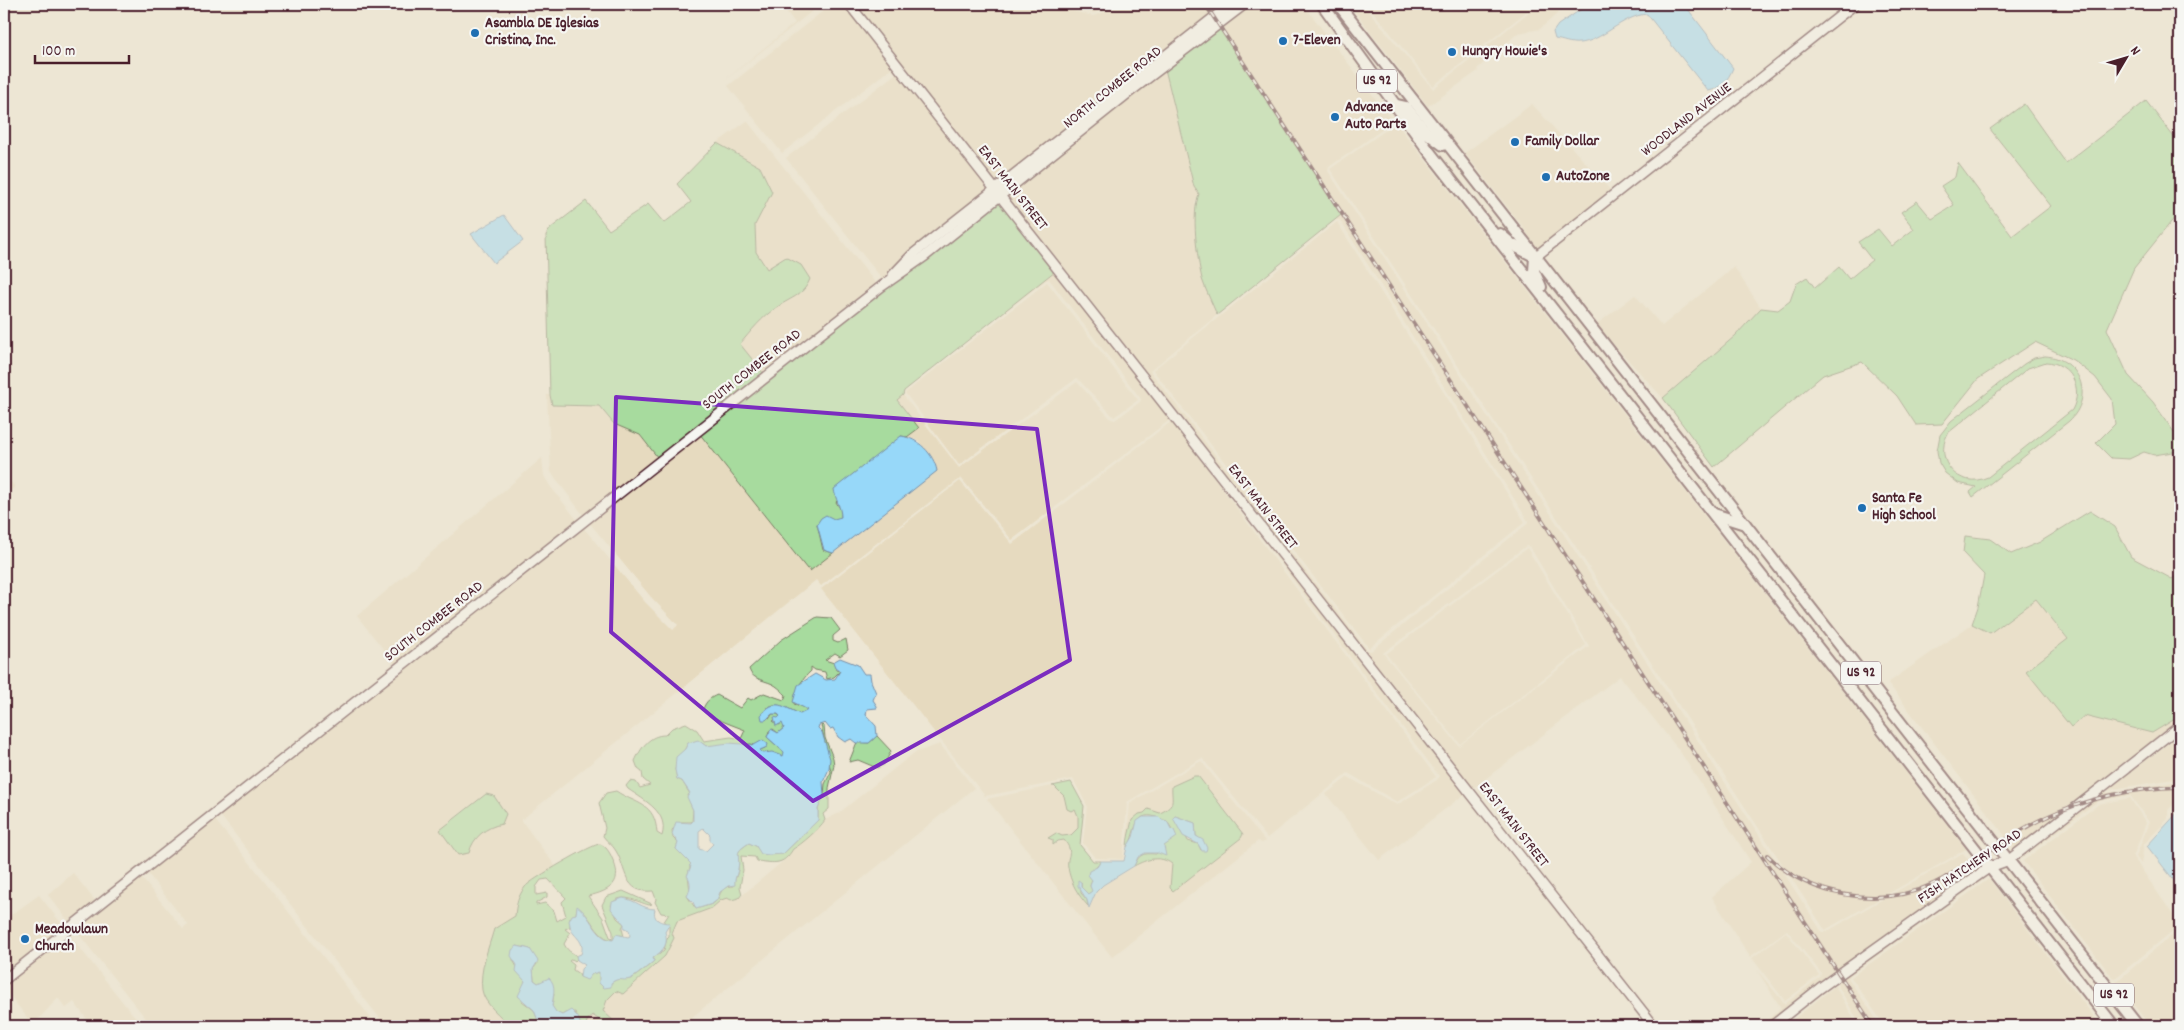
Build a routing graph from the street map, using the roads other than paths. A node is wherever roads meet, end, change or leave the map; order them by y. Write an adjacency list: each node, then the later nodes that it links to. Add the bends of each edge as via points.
1 (849, 4): 9 (main road, EAST MAIN STREET)
2 (1231, 4): 9 (main road, NORTH COMBEE ROAD)
3 (1245, 4): 9 (main road, NORTH COMBEE ROAD)
4 (1322, 4): 7 (main road, US 92)
5 (1338, 4): 8 (main road, US 92)
6 (1854, 4): 11 (main road, WOODLAND AVENUE)
7 (1393, 104): 8 (main road, via 1406,107 1427,133); 10 (main road, US 92)
8 (1452, 151): 11 (main road, US 92)
9 (998, 193): 20 (main road, SOUTH COMBEE ROAD, via 906,271 882,286); 23 (main road, EAST MAIN STREET)
10 (1479, 214): 11 (main road, via 1513,245); 12 (main road, US 92)
11 (1536, 257): 12 (main road, via 1534,271); 13 (main road, US 92)
12 (1552, 308): 14 (main road, US 92)
13 (1710, 480): 14 (main road, via 1717,497); 15 (main road, US 92)
14 (1713, 513): 15 (main road); 16 (main road, US 92)
15 (1745, 524): 16 (main road, via 1740,536); 18 (main road, US 92)
16 (1743, 552): 19 (main road, US 92)
17 (2180, 726): 18 (main road, FISH HATCHERY ROAD)
18 (2009, 860): 19 (main road, FISH HATCHERY ROAD); 21 (main road, US 92)
19 (1990, 867): 22 (main road, US 92); 24 (main road, FISH HATCHERY ROAD)
20 (4, 980)
21 (2104, 982): 22 (main road); 26 (main road, US 92)
22 (2089, 994): 25 (main road, US 92)
23 (1654, 1026)
24 (1772, 1026)
25 (2114, 1026)
26 (2138, 1026)

